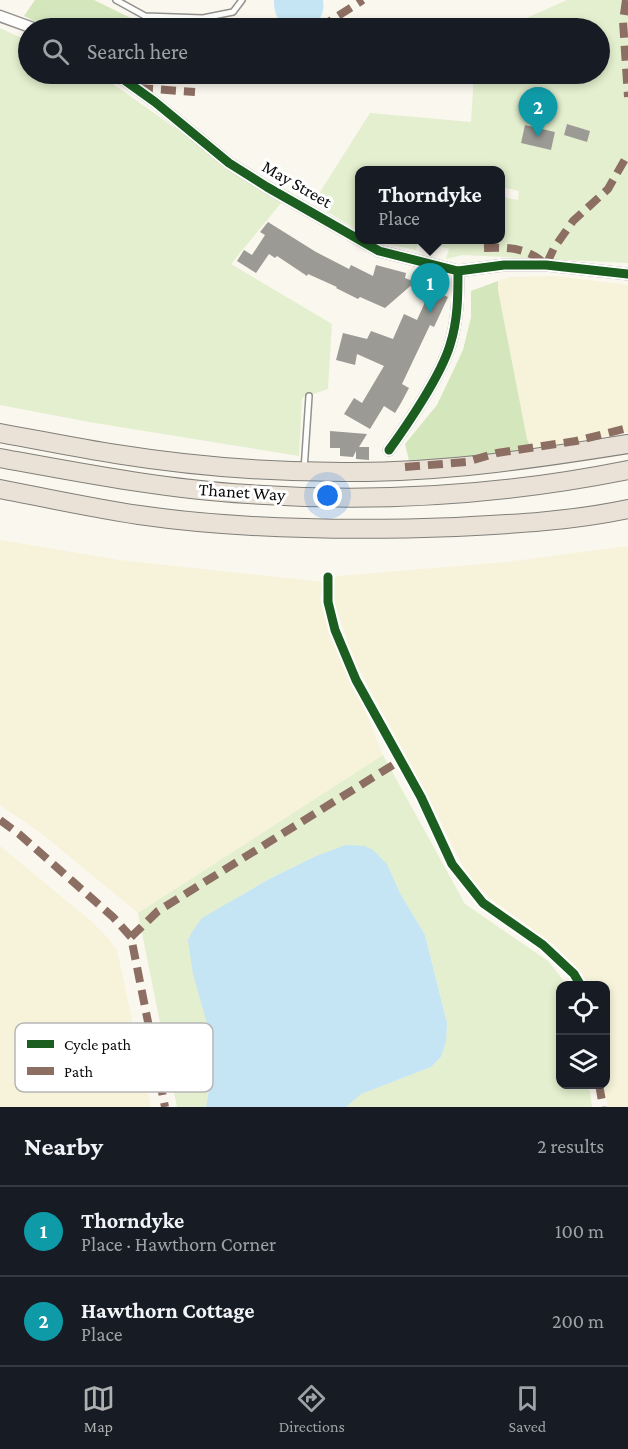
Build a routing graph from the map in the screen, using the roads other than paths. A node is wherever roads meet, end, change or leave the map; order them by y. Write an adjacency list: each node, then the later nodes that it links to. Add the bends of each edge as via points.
1 (242, 0): 2 (lane, via 233,12 203,18 145,16)
2 (119, 1)
3 (0, 16): 4 (street)
4 (18, 23)
5 (130, 84): 6 (street, May Street, via 229,163)
6 (355, 237)
7 (367, 244): 8 (street, May Street, via 379,251)
8 (458, 271): 9 (street, May Street, via 546,265); 13 (street, via 457,312 450,347)
9 (628, 274)
10 (309, 396): 15 (lane)
11 (0, 433): 15 (highway, via 118,454)
12 (628, 444): 15 (highway, via 476,466)
13 (389, 450)
14 (0, 458): 16 (highway, Thanet Way, via 164,485 296,496 443,495)
15 (304, 471)
16 (628, 471)
17 (0, 489): 18 (highway, Thanet Way, via 139,515 297,529 500,525)
18 (628, 509)

